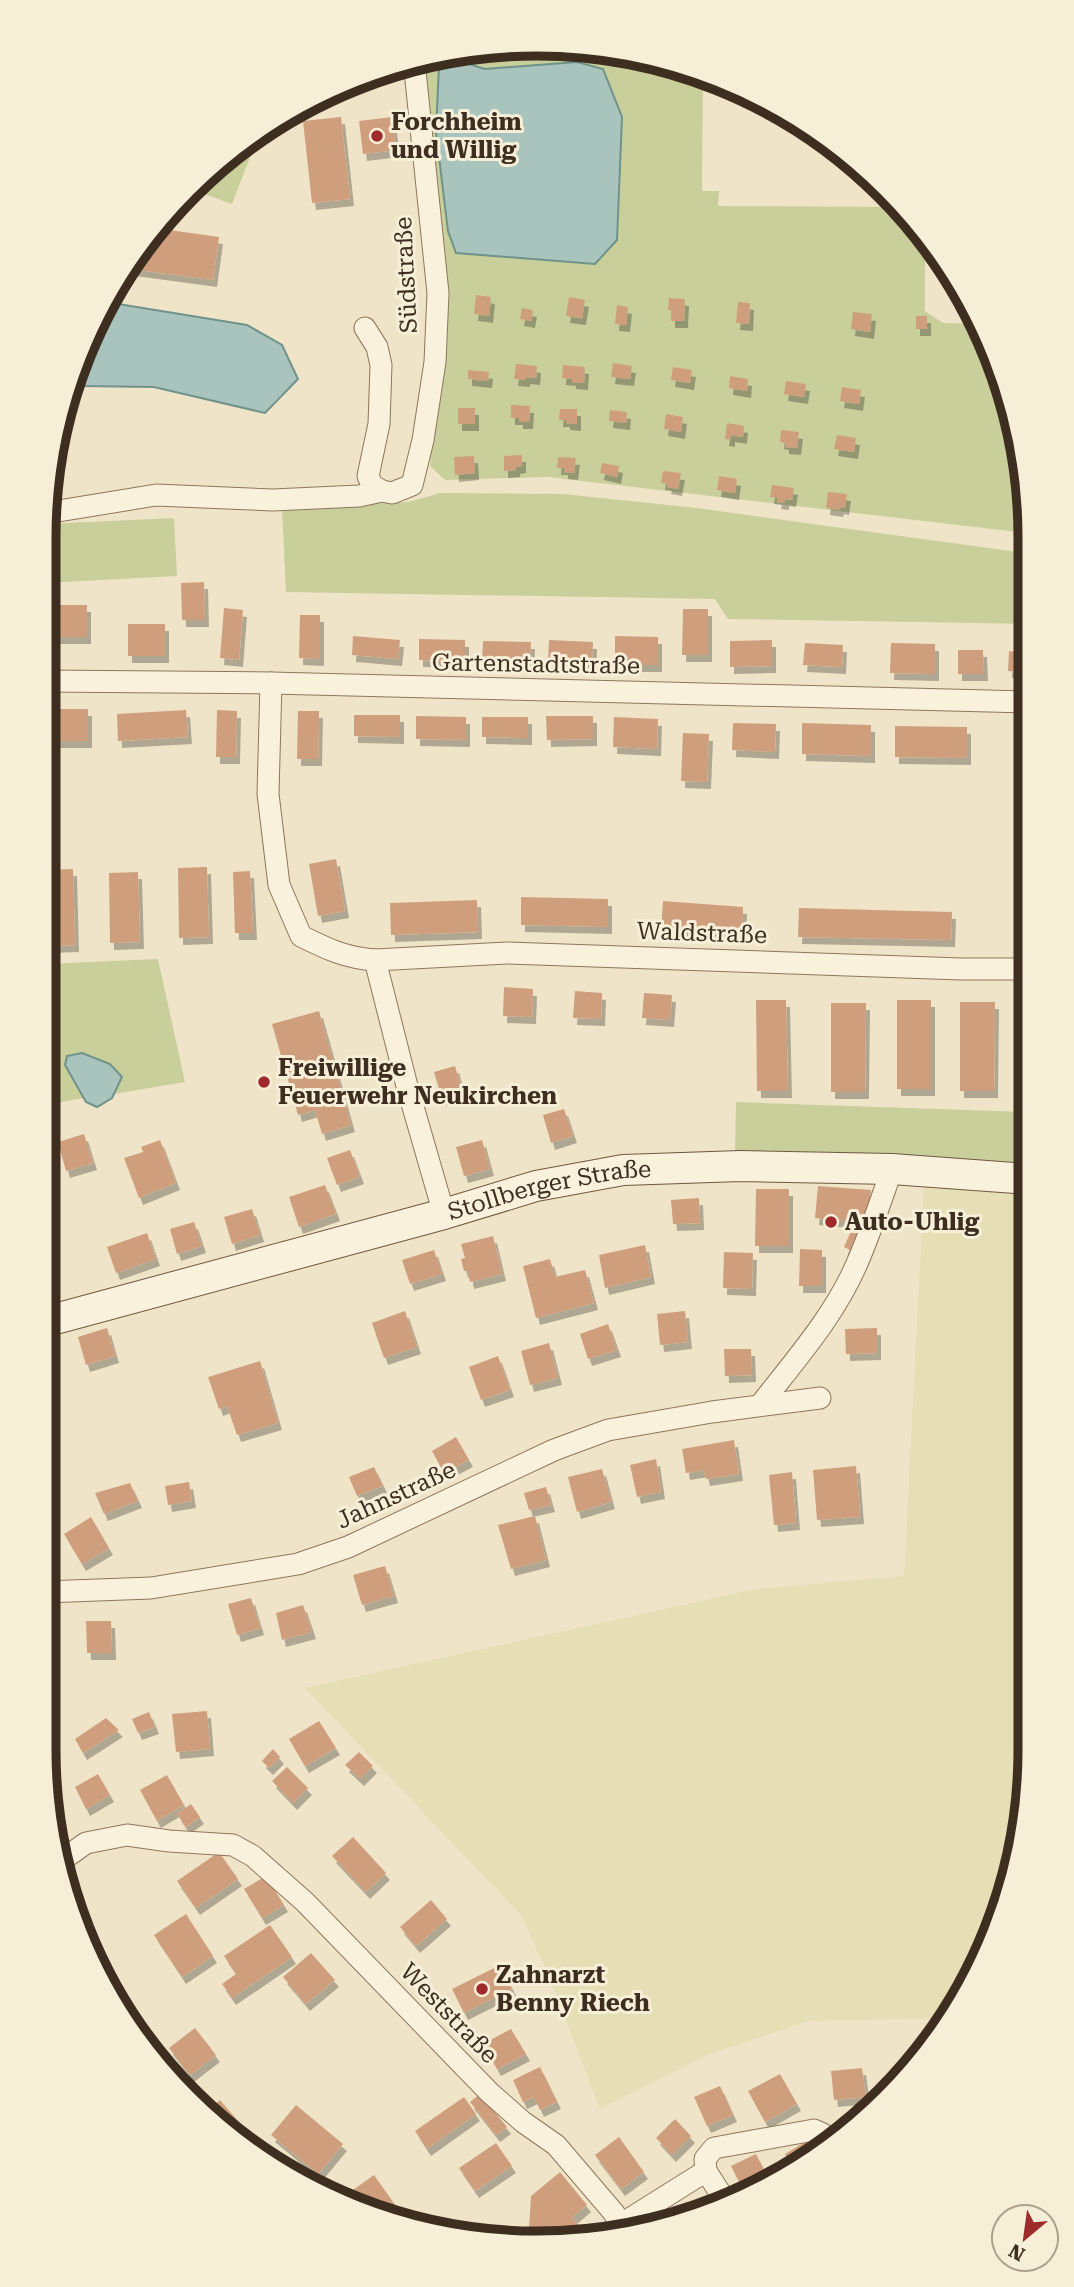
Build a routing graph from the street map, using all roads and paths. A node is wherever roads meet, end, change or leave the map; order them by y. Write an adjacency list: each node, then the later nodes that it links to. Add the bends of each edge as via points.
1 (415, 72): 3 (street, Südstraße, via 438,293 435,362 412,485 392,493)
2 (365, 328): 3 (street, Südstraße, via 381,365 380,424 368,476)
3 (382, 491): 4 (street, via 273,500 156,495)
4 (57, 511)
5 (56, 681): 6 (street, Gartenstadtstraße)
6 (271, 683): 7 (street, Gartenstadtstraße); 8 (street, Waldstraße, via 268,794 279,885 301,936 331,951)
7 (1018, 702)
8 (375, 960): 9 (street, Waldstraße, via 507,953); 12 (street)
9 (1018, 969)
10 (892, 1169): 11 (main road, Stollberger Straße); 12 (main road, Stollberger Straße, via 741,1166 622,1170 536,1186); 15 (street, via 858,1262 837,1301)
11 (1018, 1178)
12 (444, 1214): 13 (main road, Stollberger Straße)
13 (56, 1319)
14 (820, 1398): 15 (street, Jahnstraße)
15 (761, 1405): 16 (street, Jahnstraße, via 608,1430 554,1450 348,1547 298,1564 151,1588)
16 (56, 1592)
17 (68, 1856): 22 (street, Weststraße, via 86,1843 127,1835 233,1845 253,1856 279,1877 489,2092 556,2145 614,2213)
18 (824, 2136): 19 (street, via 814,2130 714,2148 705,2160)
19 (706, 2171): 20 (street); 21 (street)
20 (721, 2194)
21 (626, 2223)
22 (613, 2225)

